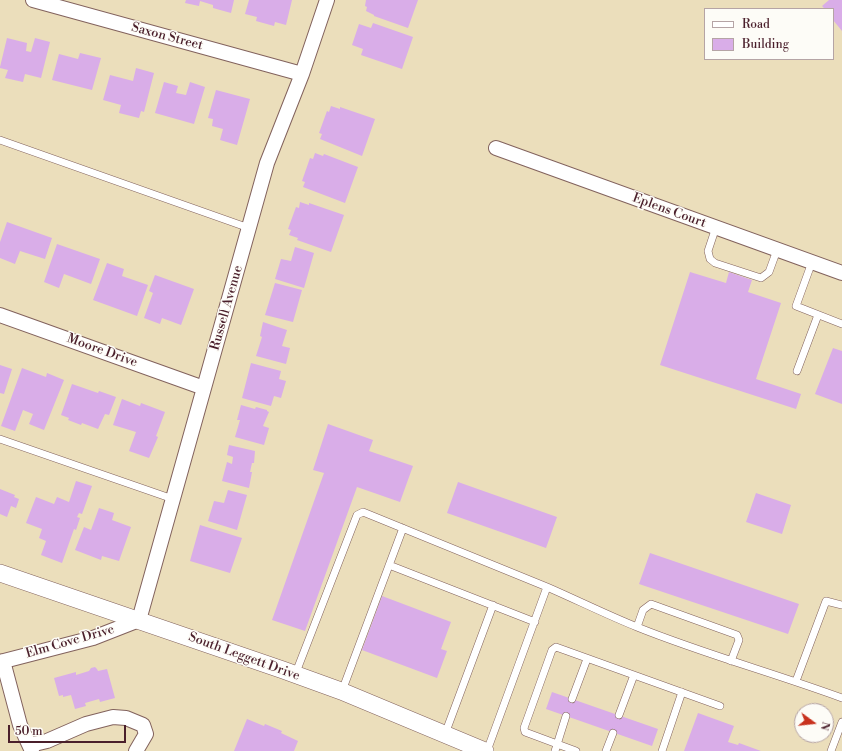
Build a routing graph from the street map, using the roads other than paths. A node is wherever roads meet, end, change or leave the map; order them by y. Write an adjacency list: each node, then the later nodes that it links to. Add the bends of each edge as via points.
1 (33, 0): 3 (street, Saxon Street)
2 (327, 0): 3 (street, Russell Avenue)
3 (302, 74): 6 (street, Russell Avenue, via 267,163)
4 (0, 140): 6 (lane)
5 (496, 148): 7 (street, Eplens Court)
6 (249, 228): 15 (street, Russell Avenue)
7 (716, 228): 8 (street, Eplens Court); 8 (lane, via 708,251 710,259 715,263 760,278 769,272)
8 (777, 250): 9 (street, Eplens Court)
9 (812, 262): 10 (street, Eplens Court); 12 (lane, via 796,306)
10 (842, 273)
11 (0, 315): 15 (street, Moore Drive)
12 (818, 315): 13 (lane); 14 (lane)
13 (842, 324)
14 (797, 371)
15 (204, 388): 17 (street, Russell Avenue)
16 (0, 439): 17 (lane)
17 (173, 499): 24 (street, Russell Avenue)
18 (403, 528): 19 (lane); 21 (lane); 30 (lane, via 363,512 357,515)
19 (389, 565): 22 (lane); 33 (lane)
20 (0, 573): 24 (street, South Leggett Drive)
21 (547, 587): 25 (lane); 26 (lane)
22 (493, 605): 25 (lane); 42 (lane)
23 (842, 605): 32 (lane, via 826,601)
24 (139, 620): 28 (street, Elm Cove Drive, via 93,638); 30 (street, South Leggett Drive)
25 (535, 622): 46 (lane)
26 (637, 627): 29 (lane); 29 (lane, via 643,610 651,604 737,635 739,640)
27 (587, 659): 31 (lane); 36 (lane); 43 (lane, via 556,648 552,650 524,728 525,732)
28 (2, 661): 44 (street, via 20,725)
29 (731, 661): 32 (lane)
30 (295, 675): 33 (street, South Leggett Drive)
31 (634, 675): 34 (lane); 38 (lane)
32 (796, 681): 35 (lane)
33 (342, 692): 42 (street, South Leggett Drive)
34 (682, 692): 37 (lane); 49 (lane)
35 (842, 698)
36 (572, 699)
37 (720, 706)
38 (619, 715)
39 (566, 716): 43 (lane)
40 (842, 722): 50 (lane)
41 (613, 733): 48 (lane)
42 (444, 734): 46 (street, South Leggett Drive)
43 (556, 747): 47 (lane)
44 (31, 748): 45 (street, via 86,724 113,717 126,718 143,725 146,734)
45 (136, 751)
46 (486, 751)
47 (576, 751)
48 (606, 751)
49 (662, 751)
50 (831, 751)

